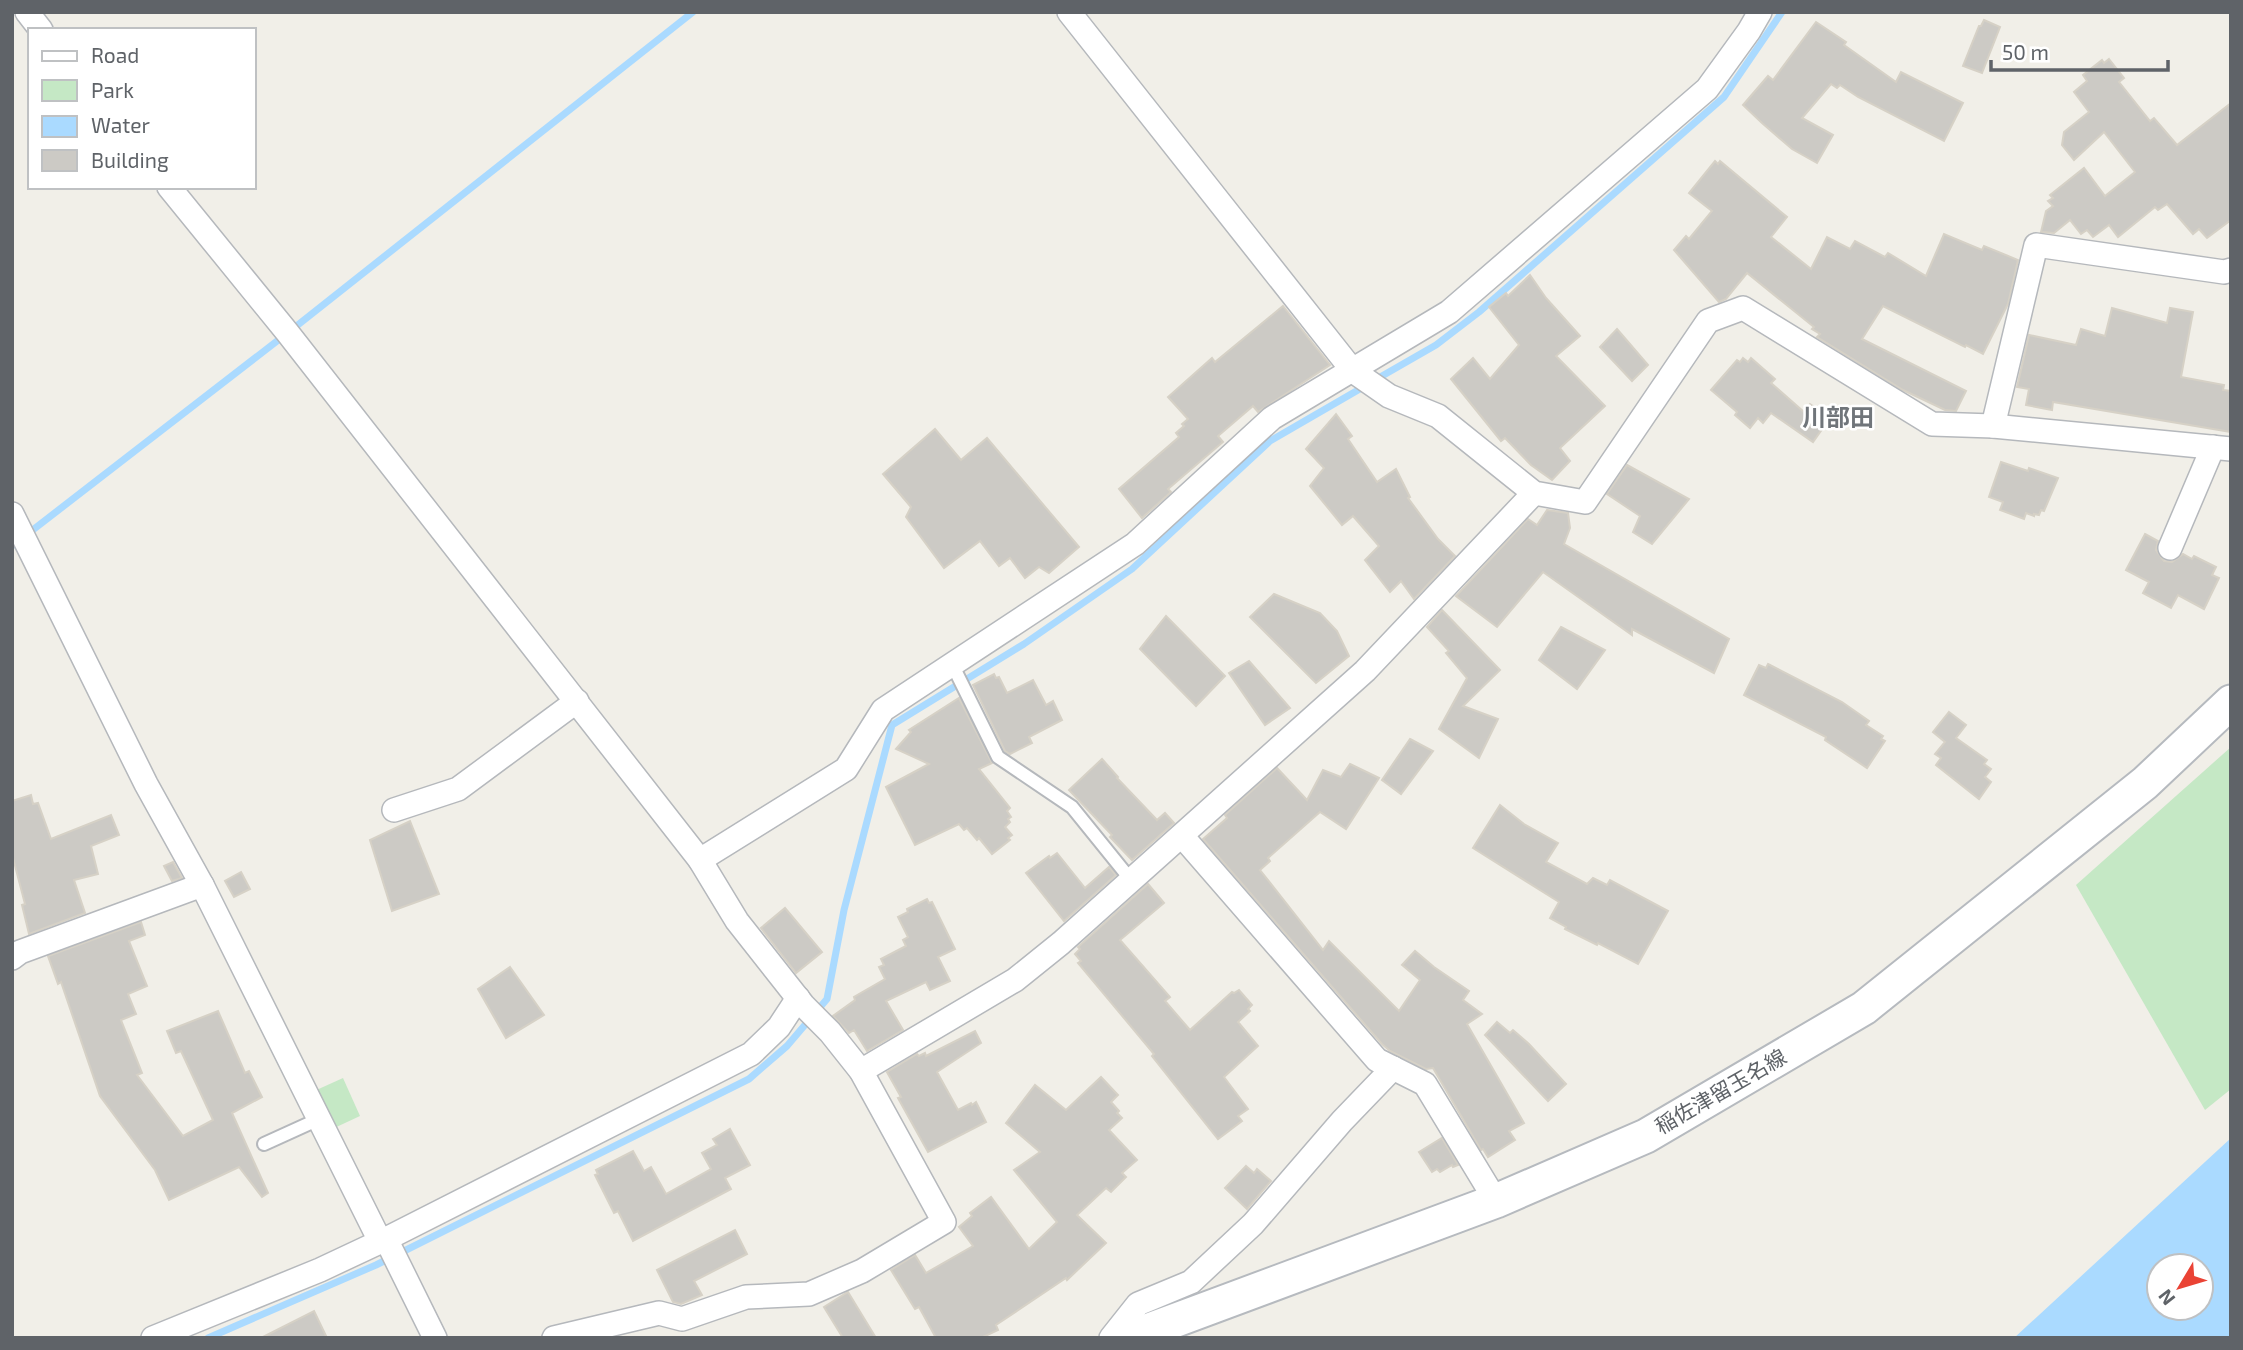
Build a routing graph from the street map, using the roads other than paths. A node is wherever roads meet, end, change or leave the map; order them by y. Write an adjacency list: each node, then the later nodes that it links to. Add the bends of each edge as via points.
1 (27, 12): 4 (street)
2 (1069, 12): 7 (street)
3 (1760, 12): 7 (street, via 1707,89 1449,312)
4 (39, 28)
5 (171, 189): 14 (street)
6 (2231, 270): 8 (street, via 2036,245)
7 (1353, 371): 10 (street, via 1389,396 1438,416); 13 (street, via 1272,418 1135,544)
8 (1993, 426): 9 (street); 10 (street, via 1932,424 1743,308 1708,321 1585,502)
9 (2222, 448): 12 (street)
10 (1534, 493): 17 (street, via 1365,671)
11 (12, 514): 20 (street, via 146,784)
12 (2171, 548)
13 (953, 666): 18 (street, via 883,710 846,769); 19 (lane, via 998,757 1072,807)
14 (576, 701): 16 (street, via 458,789); 18 (street)
15 (2231, 702): 27 (main road, 稲佐津留玉名線, via 2145,783 1864,1008 1646,1136)
16 (394, 810)
17 (1182, 836): 19 (street); 23 (street, via 1377,1060)
18 (701, 860): 22 (street, via 737,921)
19 (1131, 880): 24 (street, via 1015,980)
20 (202, 885): 21 (street); 25 (street)
21 (12, 958)
22 (801, 1002): 24 (street); 28 (street, via 751,1054)
23 (1393, 1068): 27 (street, via 1425,1084); 32 (street, via 1253,1224 1191,1282 1138,1304)
24 (861, 1071): 31 (street, via 944,1222 862,1271 809,1294 746,1297 682,1319 659,1313)
25 (319, 1119): 26 (lane); 28 (street)
26 (264, 1144)
27 (1496, 1201): 33 (main road, 稲佐津留玉名線)
28 (383, 1240): 29 (street); 30 (street)
29 (153, 1338)
30 (435, 1338)
31 (554, 1338)
32 (1111, 1338)
33 (1128, 1338)

